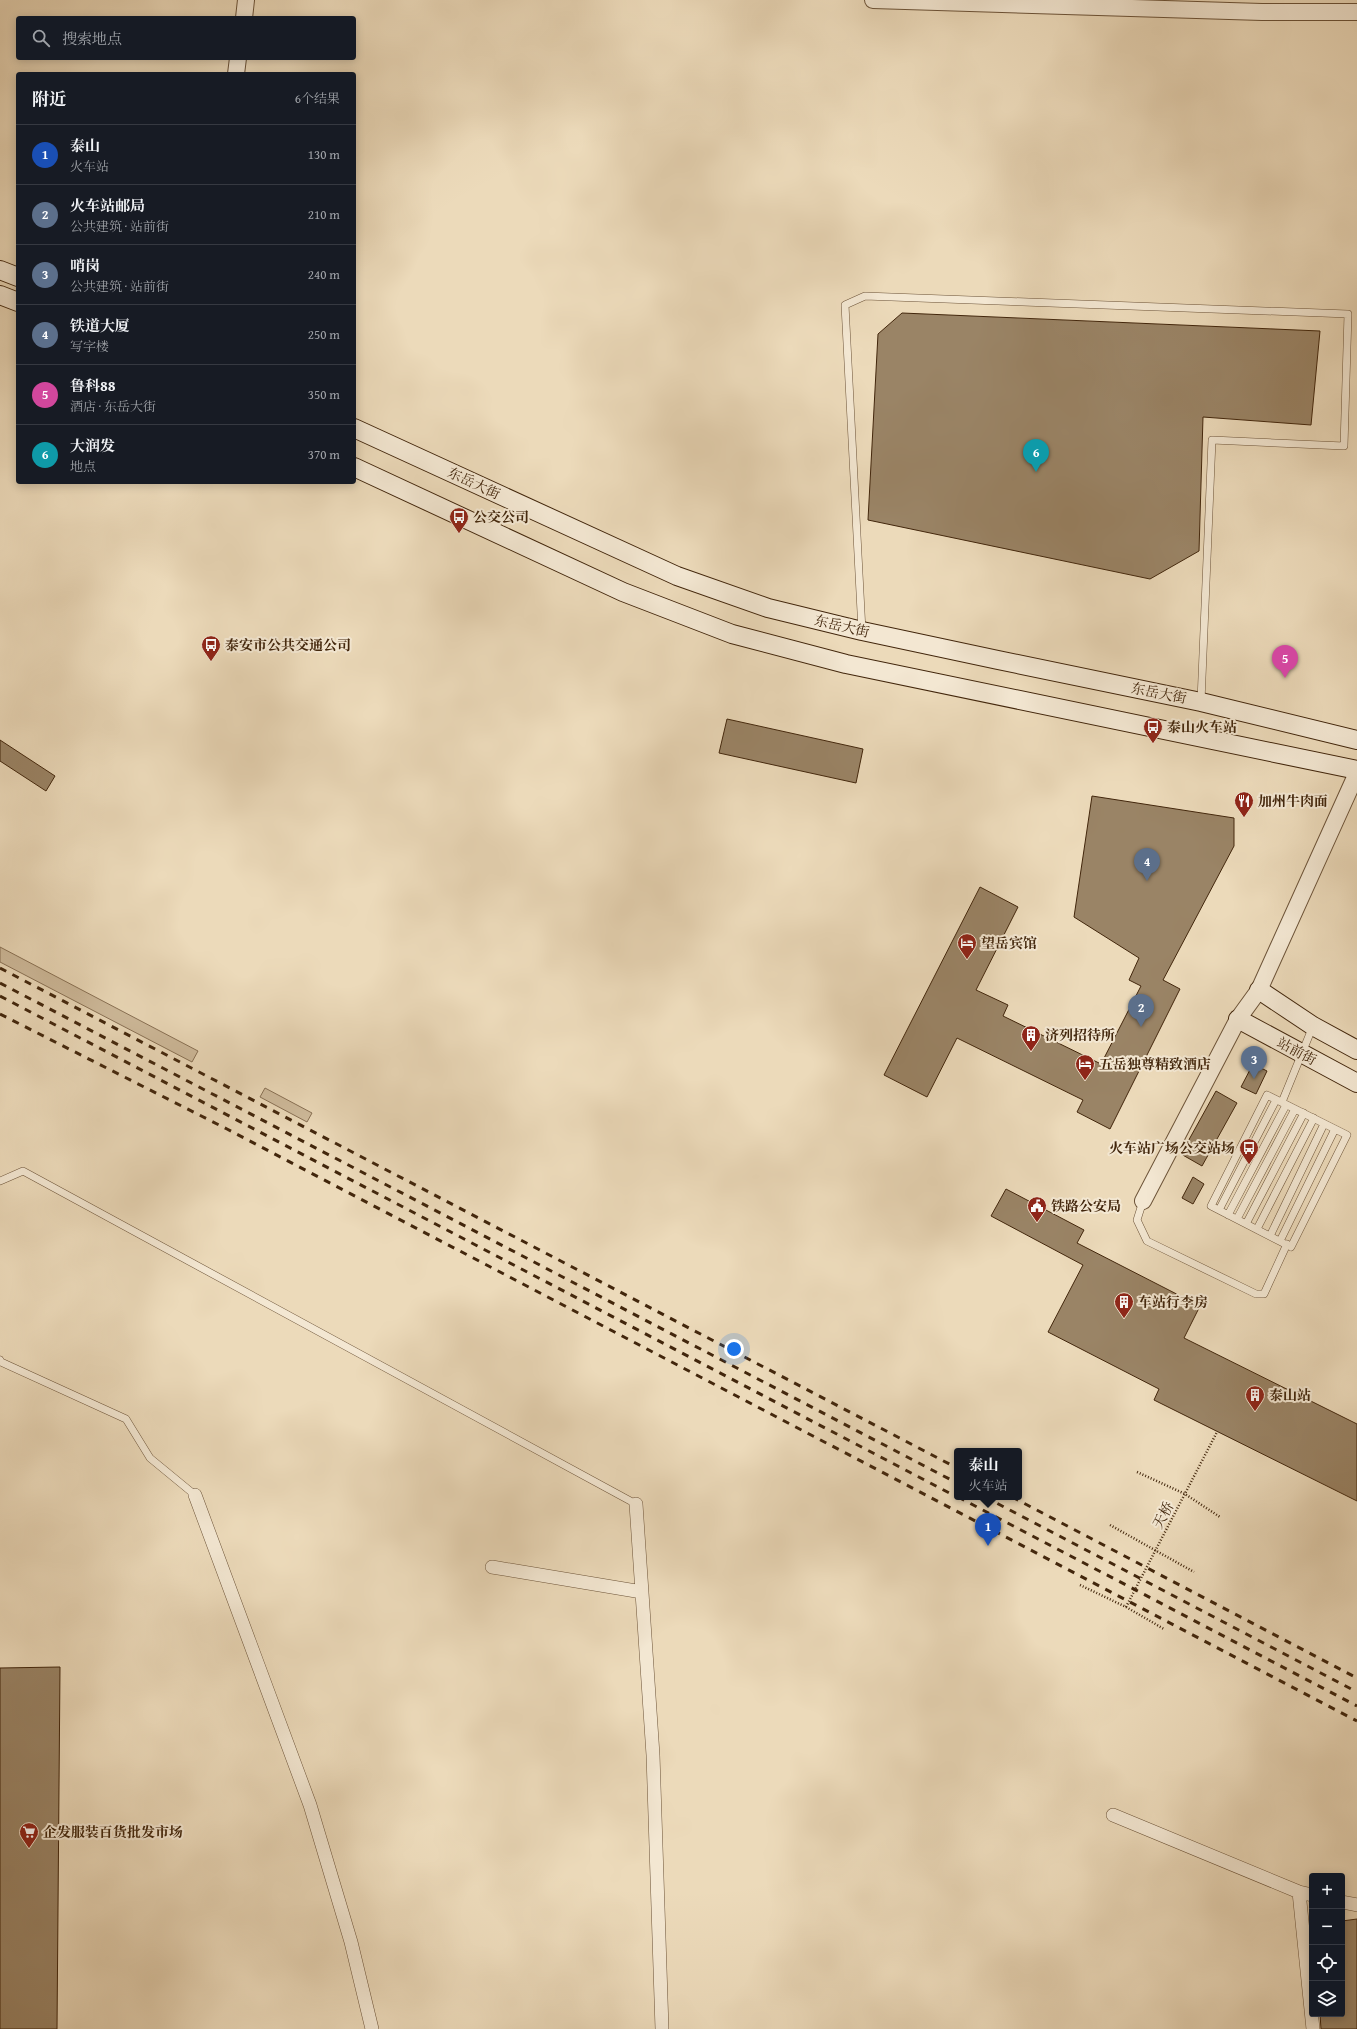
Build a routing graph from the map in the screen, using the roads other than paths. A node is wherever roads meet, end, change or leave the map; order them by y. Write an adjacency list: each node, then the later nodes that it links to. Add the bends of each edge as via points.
1 (246, 0): 5 (street)
2 (873, 0): 3 (street)
3 (1153, 4): 4 (street, via 1262,12)
4 (1357, 12)
5 (244, 16)
6 (238, 60): 7 (street)
7 (236, 72)
8 (0, 270): 9 (main road)
9 (16, 276)
10 (0, 295): 11 (main road)
11 (16, 301)
12 (356, 429): 14 (main road, 东岳大街, via 677,576 768,608)
13 (356, 468): 17 (main road, via 622,592 732,634 846,664)
14 (862, 631): 15 (main road, 东岳大街); 15 (lane, via 845,305 865,296 1348,314 1344,446 1212,440)
15 (1202, 702): 16 (main road, 东岳大街)
16 (1357, 740)
17 (1357, 770)
18 (1357, 773): 19 (street)
19 (1259, 990): 20 (street); 21 (main road, 站前街)
20 (1238, 1019): 23 (main road, 站前街); 32 (street)
21 (1314, 1026): 22 (main road, 站前街); 23 (lane)
22 (1357, 1050)
23 (1301, 1054): 24 (main road, 站前街); 25 (lane)
24 (1357, 1083)
25 (1281, 1102): 26 (lane); 33 (lane); 33 (lane, via 1267,1095 1211,1206); 34 (lane)
26 (1295, 1109): 27 (lane); 35 (lane)
27 (1304, 1113): 28 (lane); 36 (lane)
28 (1314, 1118): 29 (lane); 37 (lane)
29 (1324, 1124): 30 (lane); 38 (lane)
30 (1336, 1129): 39 (lane); 39 (lane, via 1347,1135 1291,1247)
31 (0, 1181): 42 (lane, via 23,1171)
32 (1143, 1201): 39 (lane, via 1137,1220 1147,1241 1256,1294 1264,1294)
33 (1219, 1210): 34 (lane)
34 (1228, 1215): 35 (lane)
35 (1237, 1220): 36 (lane)
36 (1246, 1224): 37 (lane)
37 (1257, 1229): 38 (lane)
38 (1270, 1236): 39 (lane)
39 (1284, 1243)
40 (0, 1360): 41 (lane, via 126,1419 150,1458)
41 (195, 1495): 50 (street, via 310,1805 351,1942)
42 (636, 1504): 44 (street)
43 (492, 1567): 44 (street)
44 (642, 1592): 51 (street, via 653,1755)
45 (1113, 1815): 46 (street)
46 (1299, 1892): 47 (street); 52 (street)
47 (1309, 1894)
48 (1345, 1903): 49 (street)
49 (1357, 1905)
50 (372, 2029)
51 (662, 2029)
52 (1313, 2029)

